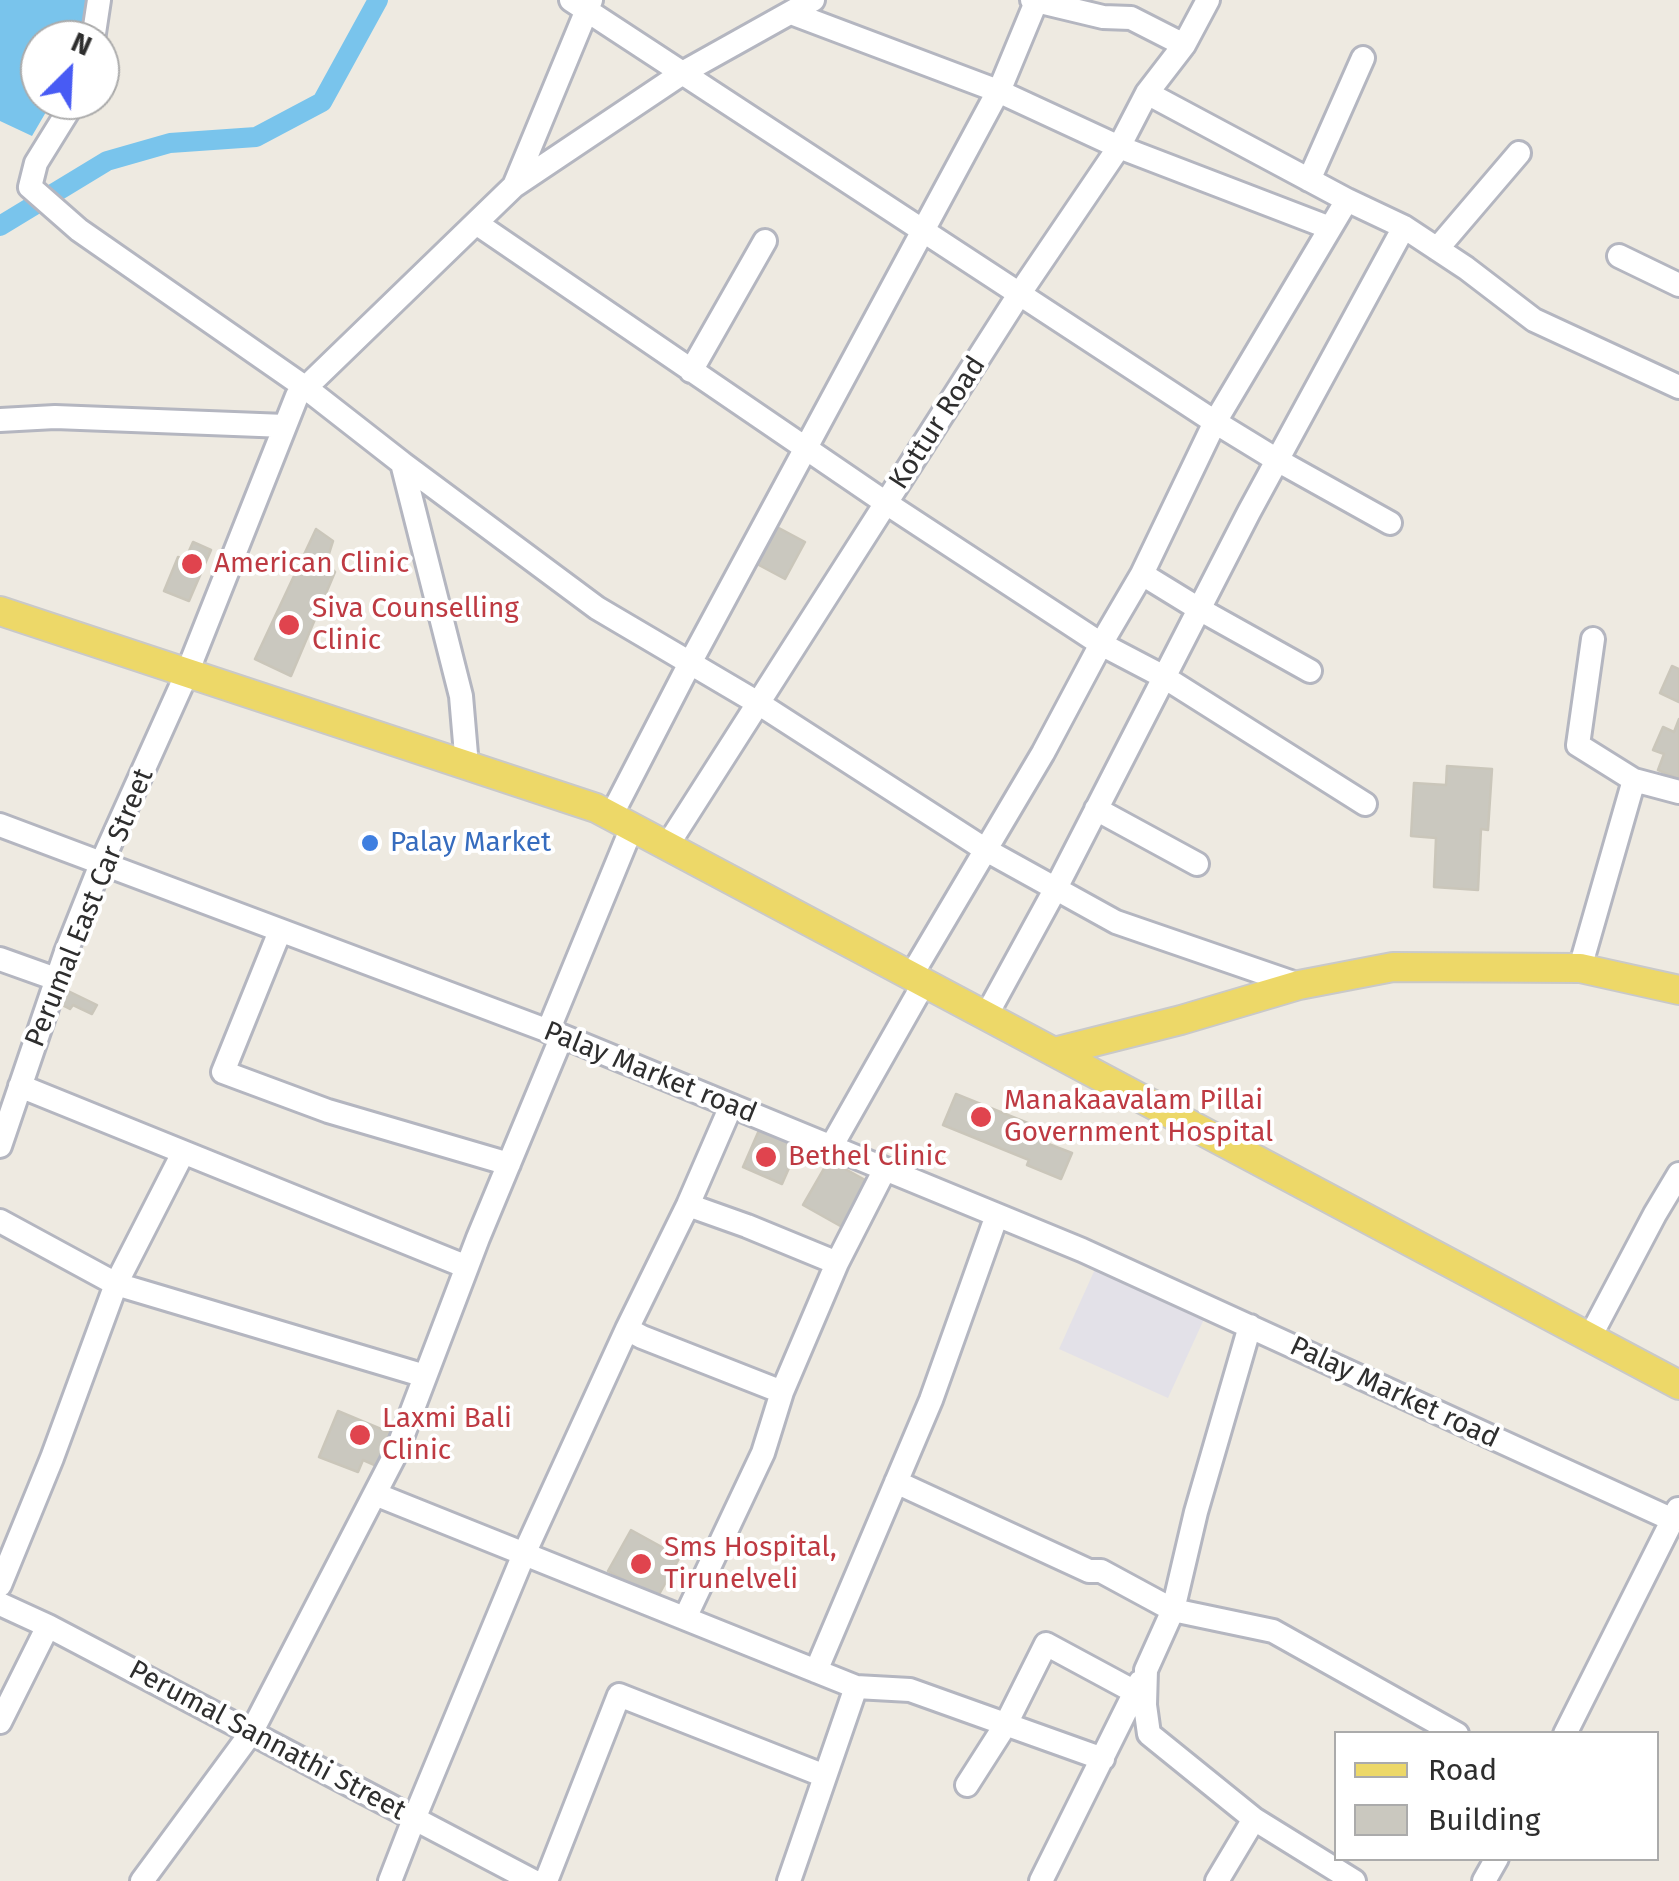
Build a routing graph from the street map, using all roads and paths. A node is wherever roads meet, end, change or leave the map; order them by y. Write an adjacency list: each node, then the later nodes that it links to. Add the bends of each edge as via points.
1 (814, 0): 6 (street)
2 (1208, 0): 7 (street, Kottur Road)
3 (1034, 1): 5 (street, via 1103,17); 10 (street)
4 (583, 3): 9 (street); 16 (street)
5 (1131, 9): 7 (street)
6 (791, 12): 9 (street); 10 (street)
7 (1184, 44): 11 (street, Kottur Road)
8 (1363, 58): 15 (street)
9 (684, 72): 16 (street); 21 (street)
10 (998, 91): 13 (street); 21 (street)
11 (1147, 93): 13 (street, Kottur Road); 15 (street)
12 (64, 120): 29 (street, via 36,163 30,188 79,230)
13 (1118, 147): 20 (street); 26 (street, Kottur Road)
14 (1519, 154): 23 (street)
15 (1309, 180): 17 (street)
16 (514, 186): 18 (street, Perumal East Car Street)
17 (1347, 200): 19 (street); 20 (street)
18 (476, 223): 27 (street); 29 (street, Perumal East Car Street)
19 (1404, 227): 23 (street); 34 (street)
20 (1330, 228): 31 (street)
21 (923, 230): 26 (street); 33 (street)
22 (765, 241): 27 (street)
23 (1437, 249): 28 (street, via 1534,320)
24 (1619, 256): 25 (street)
25 (1679, 285)
26 (1020, 293): 31 (street); 36 (street, Kottur Road)
27 (691, 371): 33 (street)
28 (1679, 386)
29 (306, 388): 32 (street, Perumal East Car Street); 35 (street)
30 (0, 420): 32 (street)
31 (1215, 422): 34 (street); 38 (street)
32 (286, 426): 45 (street, Perumal East Car Street)
33 (806, 449): 36 (street); 43 (street)
34 (1277, 460): 37 (street); 39 (street)
35 (402, 463): 43 (street, via 597,608); 48 (street, via 461,696)
36 (886, 504): 42 (street); 47 (street, Kottur Road)
37 (1390, 522)
38 (1142, 574): 39 (street); 42 (street)
39 (1199, 609): 44 (street); 46 (street)
40 (0, 612): 45 (main road)
41 (1593, 639): 49 (street, via 1578,744)
42 (1100, 644): 46 (street); 56 (street)
43 (690, 663): 47 (street); 53 (street)
44 (1310, 671)
45 (187, 673): 48 (main road); 57 (street, Perumal East Car Street)
46 (1164, 677): 51 (street); 52 (street)
47 (758, 703): 55 (street, Kottur Road); 56 (street)
48 (467, 766): 53 (main road)
49 (1634, 780): 50 (street); 62 (street)
50 (1679, 792)
51 (1366, 804)
52 (1096, 809): 58 (street); 59 (street)
53 (622, 822): 55 (main road); 68 (street)
54 (0, 825): 57 (street, Palay Market road)
55 (667, 846): 64 (main road)
56 (986, 850): 59 (street); 64 (street)
57 (101, 864): 60 (street, Palay Market road); 63 (street, Perumal East Car Street)
58 (1197, 864)
59 (1056, 888): 65 (street, via 1116,922); 67 (street)
60 (280, 932): 68 (street, Palay Market road); 76 (street, via 223,1072)
61 (0, 959): 63 (street)
62 (1580, 968): 65 (main road, via 1393,967); 66 (main road)
63 (56, 979): 70 (street, Perumal East Car Street)
64 (918, 979): 67 (main road); 74 (street)
65 (1299, 985): 69 (main road)
66 (1679, 990)
67 (986, 1016): 69 (main road)
68 (555, 1034): 71 (street, Palay Market road); 76 (street)
69 (1054, 1052): 88 (main road)
70 (20, 1086): 72 (street, Perumal East Car Street); 75 (street)
71 (731, 1106): 74 (street, Palay Market road); 79 (street)
72 (6, 1108): 73 (street, Perumal East Car Street)
73 (0, 1146)
74 (831, 1147): 77 (street, Palay Market road)
75 (184, 1153): 84 (street); 85 (street)
76 (508, 1164): 84 (street)
77 (885, 1169): 81 (street, Palay Market road); 83 (street)
78 (1679, 1174): 80 (street)
79 (688, 1205): 83 (street); 87 (street)
80 (1670, 1209): 88 (street)
81 (997, 1215): 86 (street, Palay Market road); 92 (street)
82 (0, 1221): 85 (street)
83 (837, 1264): 91 (street)
84 (467, 1266): 89 (street)
85 (116, 1284): 89 (street); 96 (street)
86 (1250, 1326): 94 (street, Palay Market road); 98 (street)
87 (627, 1328): 91 (street); 95 (street)
88 (1590, 1337): 90 (main road)
89 (425, 1376): 93 (street)
90 (1679, 1385)
91 (782, 1392): 99 (street, via 763,1453)
92 (896, 1482): 98 (street, via 1089,1571 1102,1571); 102 (street)
93 (375, 1494): 95 (street); 109 (street)
94 (1676, 1513): 108 (street, Palay Market road)
95 (524, 1554): 99 (street); 113 (street)
96 (0, 1586)
97 (0, 1604): 100 (street, Perumal Sannathi Street)
98 (1173, 1610): 101 (street); 107 (street, via 1273,1631)
99 (684, 1618): 102 (street)
100 (48, 1626): 105 (street); 109 (street, Perumal Sannathi Street)
101 (1146, 1670): 104 (street); 114 (street, via 1149,1734)
102 (816, 1671): 103 (street)
103 (856, 1687): 106 (street, via 910,1690); 111 (street)
104 (1135, 1692): 106 (street, via 1046,1644); 110 (street)
105 (0, 1722)
106 (1006, 1724): 110 (street); 112 (street)
107 (1452, 1731)
108 (1566, 1731)
109 (251, 1733): 113 (street, Perumal Sannathi Street); 115 (street)
110 (1102, 1759): 120 (street)
111 (825, 1776): 118 (street, via 619,1695); 119 (street)
112 (967, 1785)
113 (414, 1819): 116 (street); 117 (street, Perumal Sannathi Street)
114 (1254, 1820): 121 (street); 122 (street)
115 (142, 1881)
116 (390, 1881)
117 (532, 1881)
118 (546, 1881)
119 (789, 1881)
120 (1041, 1881)
121 (1218, 1881)
122 (1354, 1881)

